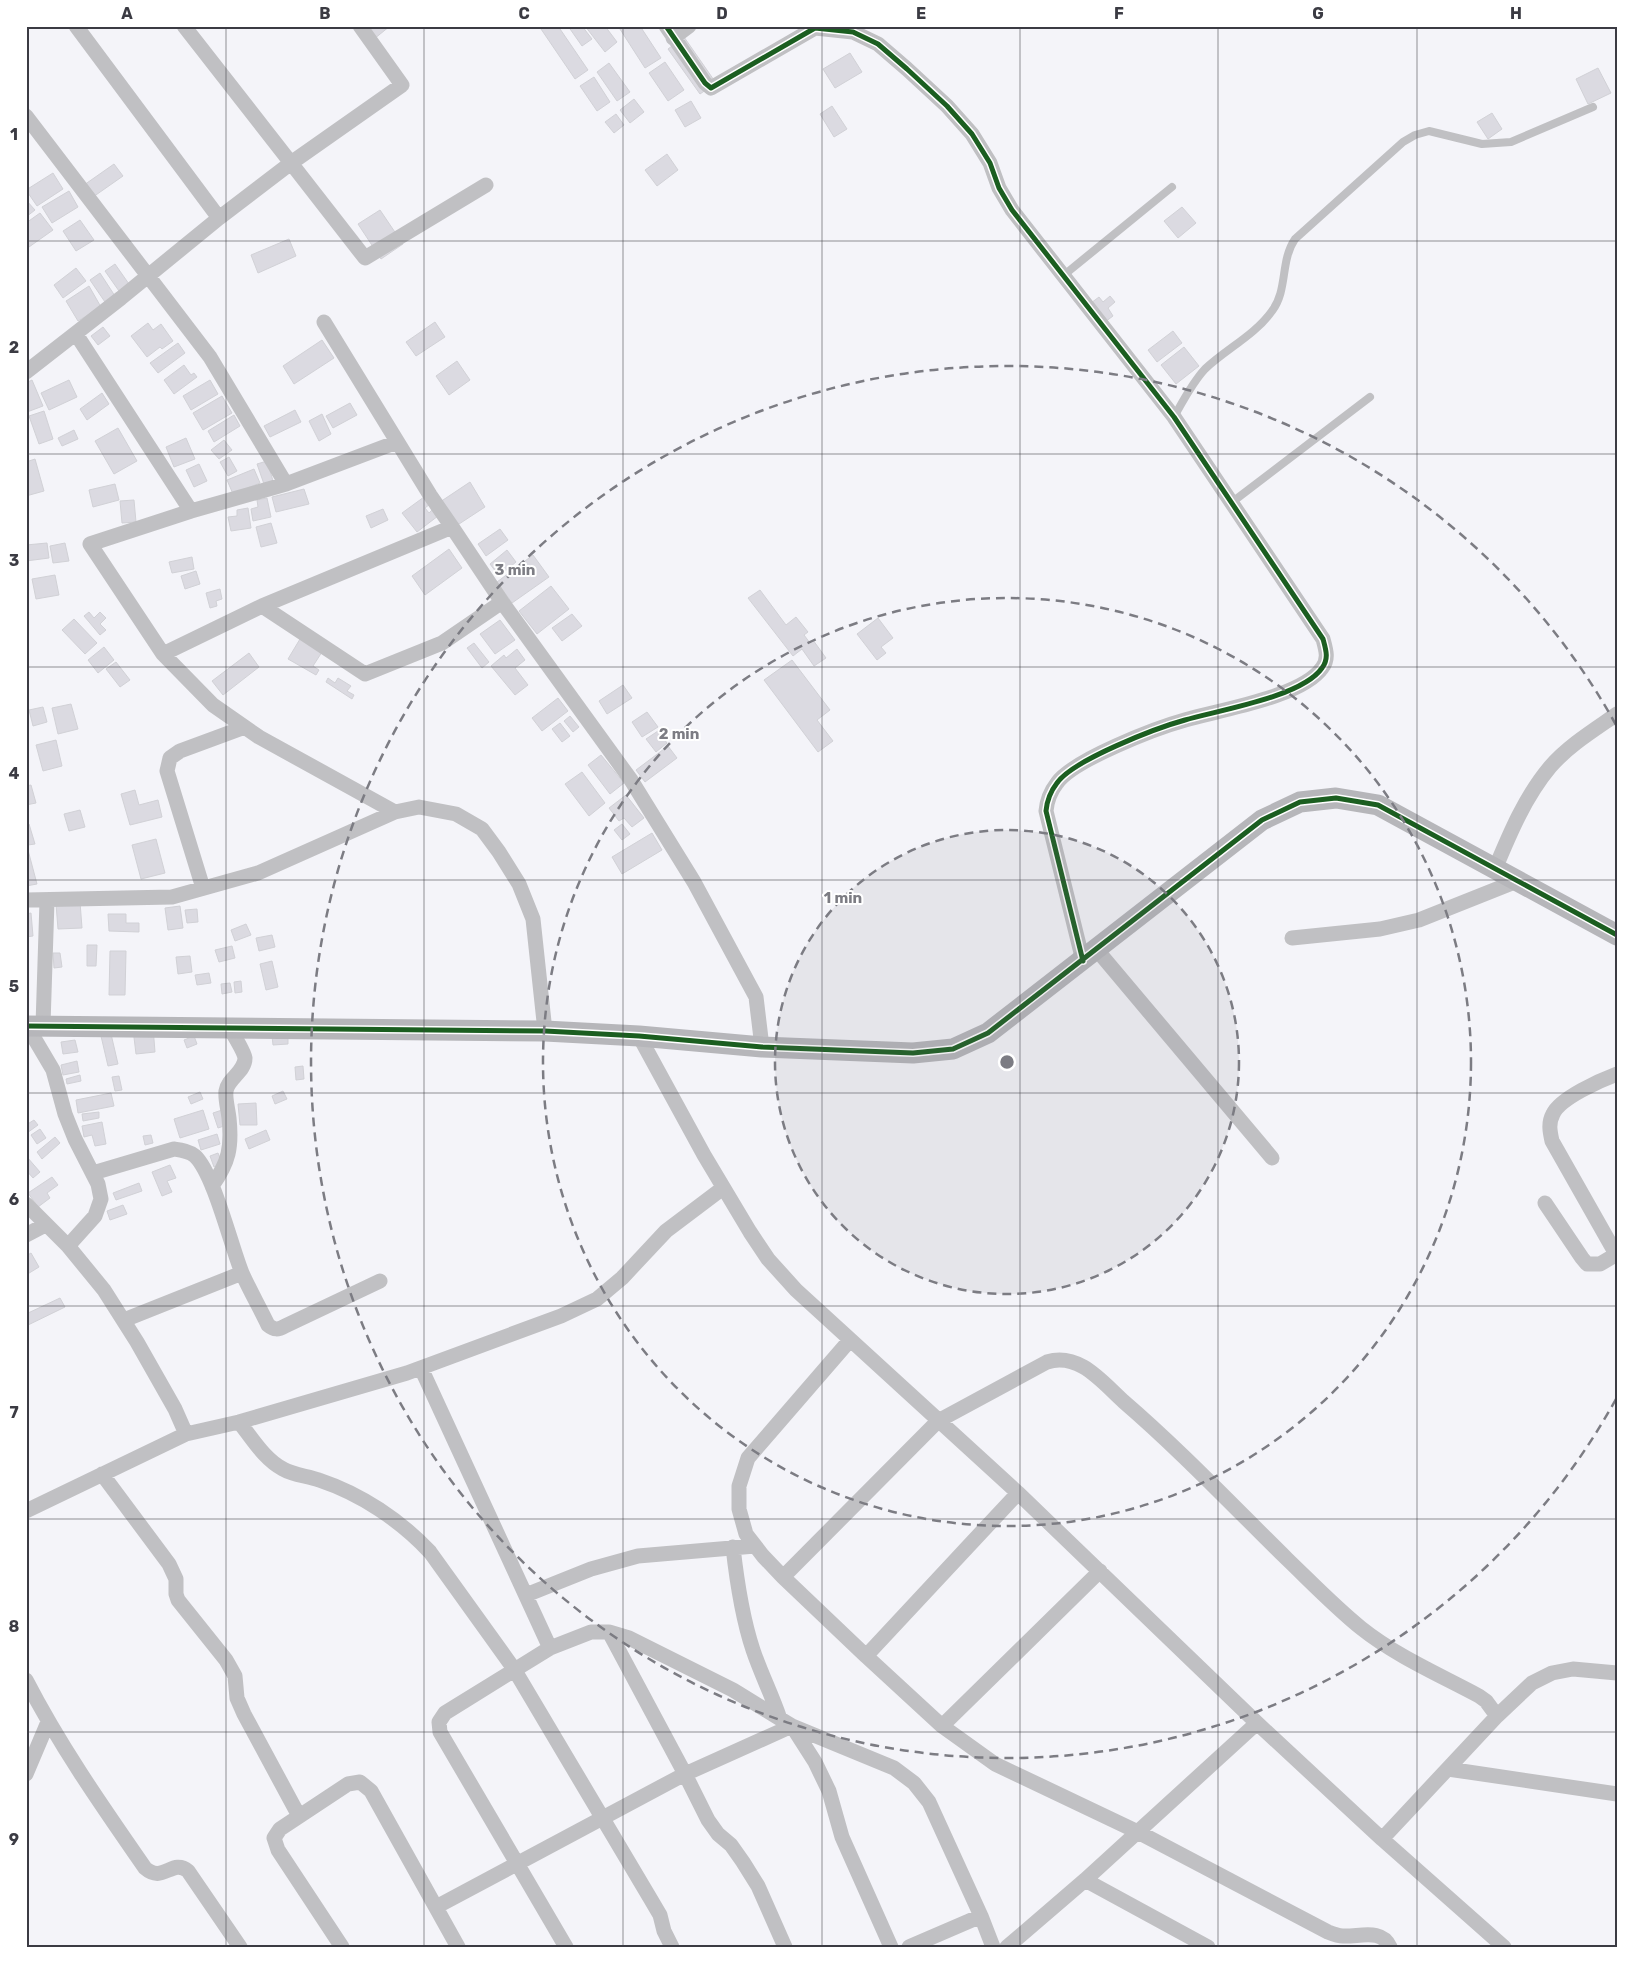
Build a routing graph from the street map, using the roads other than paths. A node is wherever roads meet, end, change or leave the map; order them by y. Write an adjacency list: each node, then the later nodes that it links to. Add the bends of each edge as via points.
1 (76, 26): 12 (street)
2 (184, 26): 9 (street)
3 (360, 26): 9 (street, via 402,85)
4 (689, 26): 6 (street)
5 (814, 27): 6 (street, via 711,88); 13 (street, via 853,32 878,44 947,106 972,134 1012,210)
6 (670, 32)
7 (1593, 107): 19 (lane, via 1511,142 1482,144 1429,131 1402,142 1295,239 1287,256 1280,297 1274,309 1205,369)
8 (26, 116): 14 (street)
9 (292, 163): 10 (street, via 366,258); 12 (street)
10 (486, 185)
11 (1172, 187): 13 (lane)
12 (219, 218): 14 (street)
13 (1064, 275): 19 (street)
14 (148, 277): 16 (street); 21 (street, via 210,357)
15 (324, 322): 20 (street)
16 (76, 334): 17 (street); 23 (street)
17 (26, 372)
18 (1370, 397): 22 (lane)
19 (1174, 417): 22 (street)
20 (397, 442): 21 (street); 24 (street)
21 (286, 484): 23 (street)
22 (1231, 503): 38 (street, via 1323,639 1328,654 1313,679 1280,694 1184,720 1138,737 1082,763 1058,781 1048,797 1046,811)
23 (191, 511): 27 (street, via 90,544)
24 (452, 527): 25 (street); 26 (street)
25 (502, 602): 26 (street, via 442,643 365,674); 43 (street, via 631,780 694,882 756,996)
26 (262, 606): 27 (street)
27 (163, 654): 29 (street, via 213,705)
28 (1617, 714): 31 (street, via 1586,735 1551,766 1518,816)
29 (245, 727): 30 (street); 33 (street, via 180,751 170,758 167,771)
30 (395, 812): 33 (street, via 258,872); 41 (street, via 419,807 456,814 482,829 499,852 519,884 533,919)
31 (1495, 869): 32 (street); 38 (street, via 1378,805 1336,798 1300,802 1262,820)
32 (1517, 881): 36 (street); 37 (street, via 1419,920 1380,929)
33 (203, 888): 35 (street, via 172,897)
34 (26, 900): 35 (street)
35 (47, 900): 39 (street)
36 (1617, 935)
37 (1292, 938)
38 (1090, 955): 43 (street, via 988,1033 953,1049 914,1053); 45 (street)
39 (32, 1026): 40 (street); 46 (street, via 53,1070 72,1131)
40 (229, 1027): 41 (street); 47 (street, via 245,1056 226,1093 231,1133 229,1150 224,1169)
41 (545, 1030): 42 (street)
42 (639, 1036): 43 (street); 48 (street)
43 (762, 1047)
44 (1617, 1074): 54 (street, via 1563,1102 1553,1113 1549,1128 1552,1141)
45 (1272, 1158)
46 (93, 1173): 47 (street, via 174,1149 195,1156); 53 (street, via 102,1199 95,1216)
47 (212, 1186): 55 (street)
48 (723, 1188): 58 (street, via 768,1259); 59 (street, via 666,1231 622,1278 597,1299 561,1316)
49 (1545, 1203): 54 (street, via 1587,1264 1600,1264)
50 (26, 1204): 51 (street)
51 (46, 1225): 52 (street); 53 (street)
52 (26, 1235)
53 (68, 1246): 57 (street)
54 (1617, 1254)
55 (242, 1273): 56 (street, via 268,1325 278,1330); 57 (street)
56 (380, 1281)
57 (124, 1320): 62 (street)
58 (850, 1340): 60 (street); 66 (street, via 748,1458 739,1486 739,1510 746,1534)
59 (421, 1368): 61 (street); 70 (street)
60 (938, 1421): 64 (street); 69 (street); 77 (street, via 1047,1362 1068,1360 1084,1366 1143,1418 1362,1629 1395,1651 1479,1696)
61 (239, 1422): 62 (street); 74 (street, via 266,1457 283,1470 319,1479 344,1490 395,1519 414,1535 430,1552)
62 (186, 1434): 63 (street)
63 (102, 1474): 65 (street); 86 (street, via 169,1564 176,1578 178,1600 226,1660 235,1676 237,1698 244,1714)
64 (1018, 1493): 68 (street); 73 (street)
65 (26, 1511)
66 (755, 1546): 67 (street); 69 (street)
67 (733, 1548): 70 (street, via 638,1556 591,1569); 79 (street, via 740,1604 753,1651)
68 (1100, 1572): 80 (street); 81 (street)
69 (783, 1577): 73 (street)
70 (526, 1595): 72 (street)
71 (609, 1632): 72 (street, via 591,1632); 79 (street, via 629,1638 733,1690); 84 (street)
72 (550, 1648): 74 (street)
73 (866, 1656): 81 (street)
74 (514, 1669): 87 (street); 90 (street, via 445,1713 439,1722 440,1732)
75 (1617, 1673): 77 (street, via 1573,1669 1552,1672 1532,1683)
76 (26, 1680): 78 (street)
77 (1497, 1716): 82 (street)
78 (48, 1722): 83 (street); 95 (street, via 145,1868 157,1875 184,1868)
79 (786, 1723): 84 (street); 93 (street, via 894,1768 914,1783 929,1802); 101 (street, via 819,1769 842,1837)
80 (1257, 1723): 88 (street); 89 (street)
81 (942, 1726): 88 (street, via 995,1764)
82 (1448, 1769): 85 (street); 89 (street)
83 (26, 1774)
84 (685, 1774): 87 (street); 100 (street, via 708,1820 731,1845 758,1886)
85 (1617, 1794)
86 (299, 1816): 92 (street, via 348,1784 360,1782 371,1791); 96 (street, via 280,1829 274,1838 278,1850)
87 (602, 1818): 90 (street); 99 (street, via 655,1907)
88 (1138, 1832): 91 (street); 106 (street, via 1328,1932 1342,1936 1371,1934 1381,1937)
89 (1382, 1840): 94 (street)
90 (517, 1865): 92 (street); 98 (street)
91 (1085, 1880): 104 (street); 105 (street)
92 (436, 1907): 97 (street)
93 (981, 1916): 102 (street); 103 (street)
94 (1495, 1944)
95 (240, 1947)
96 (342, 1947)
97 (458, 1947)
98 (566, 1947)
99 (672, 1947)
100 (785, 1947)
101 (891, 1947)
102 (909, 1947)
103 (993, 1947)
104 (1007, 1947)
105 (1208, 1947)
106 (1390, 1947)

